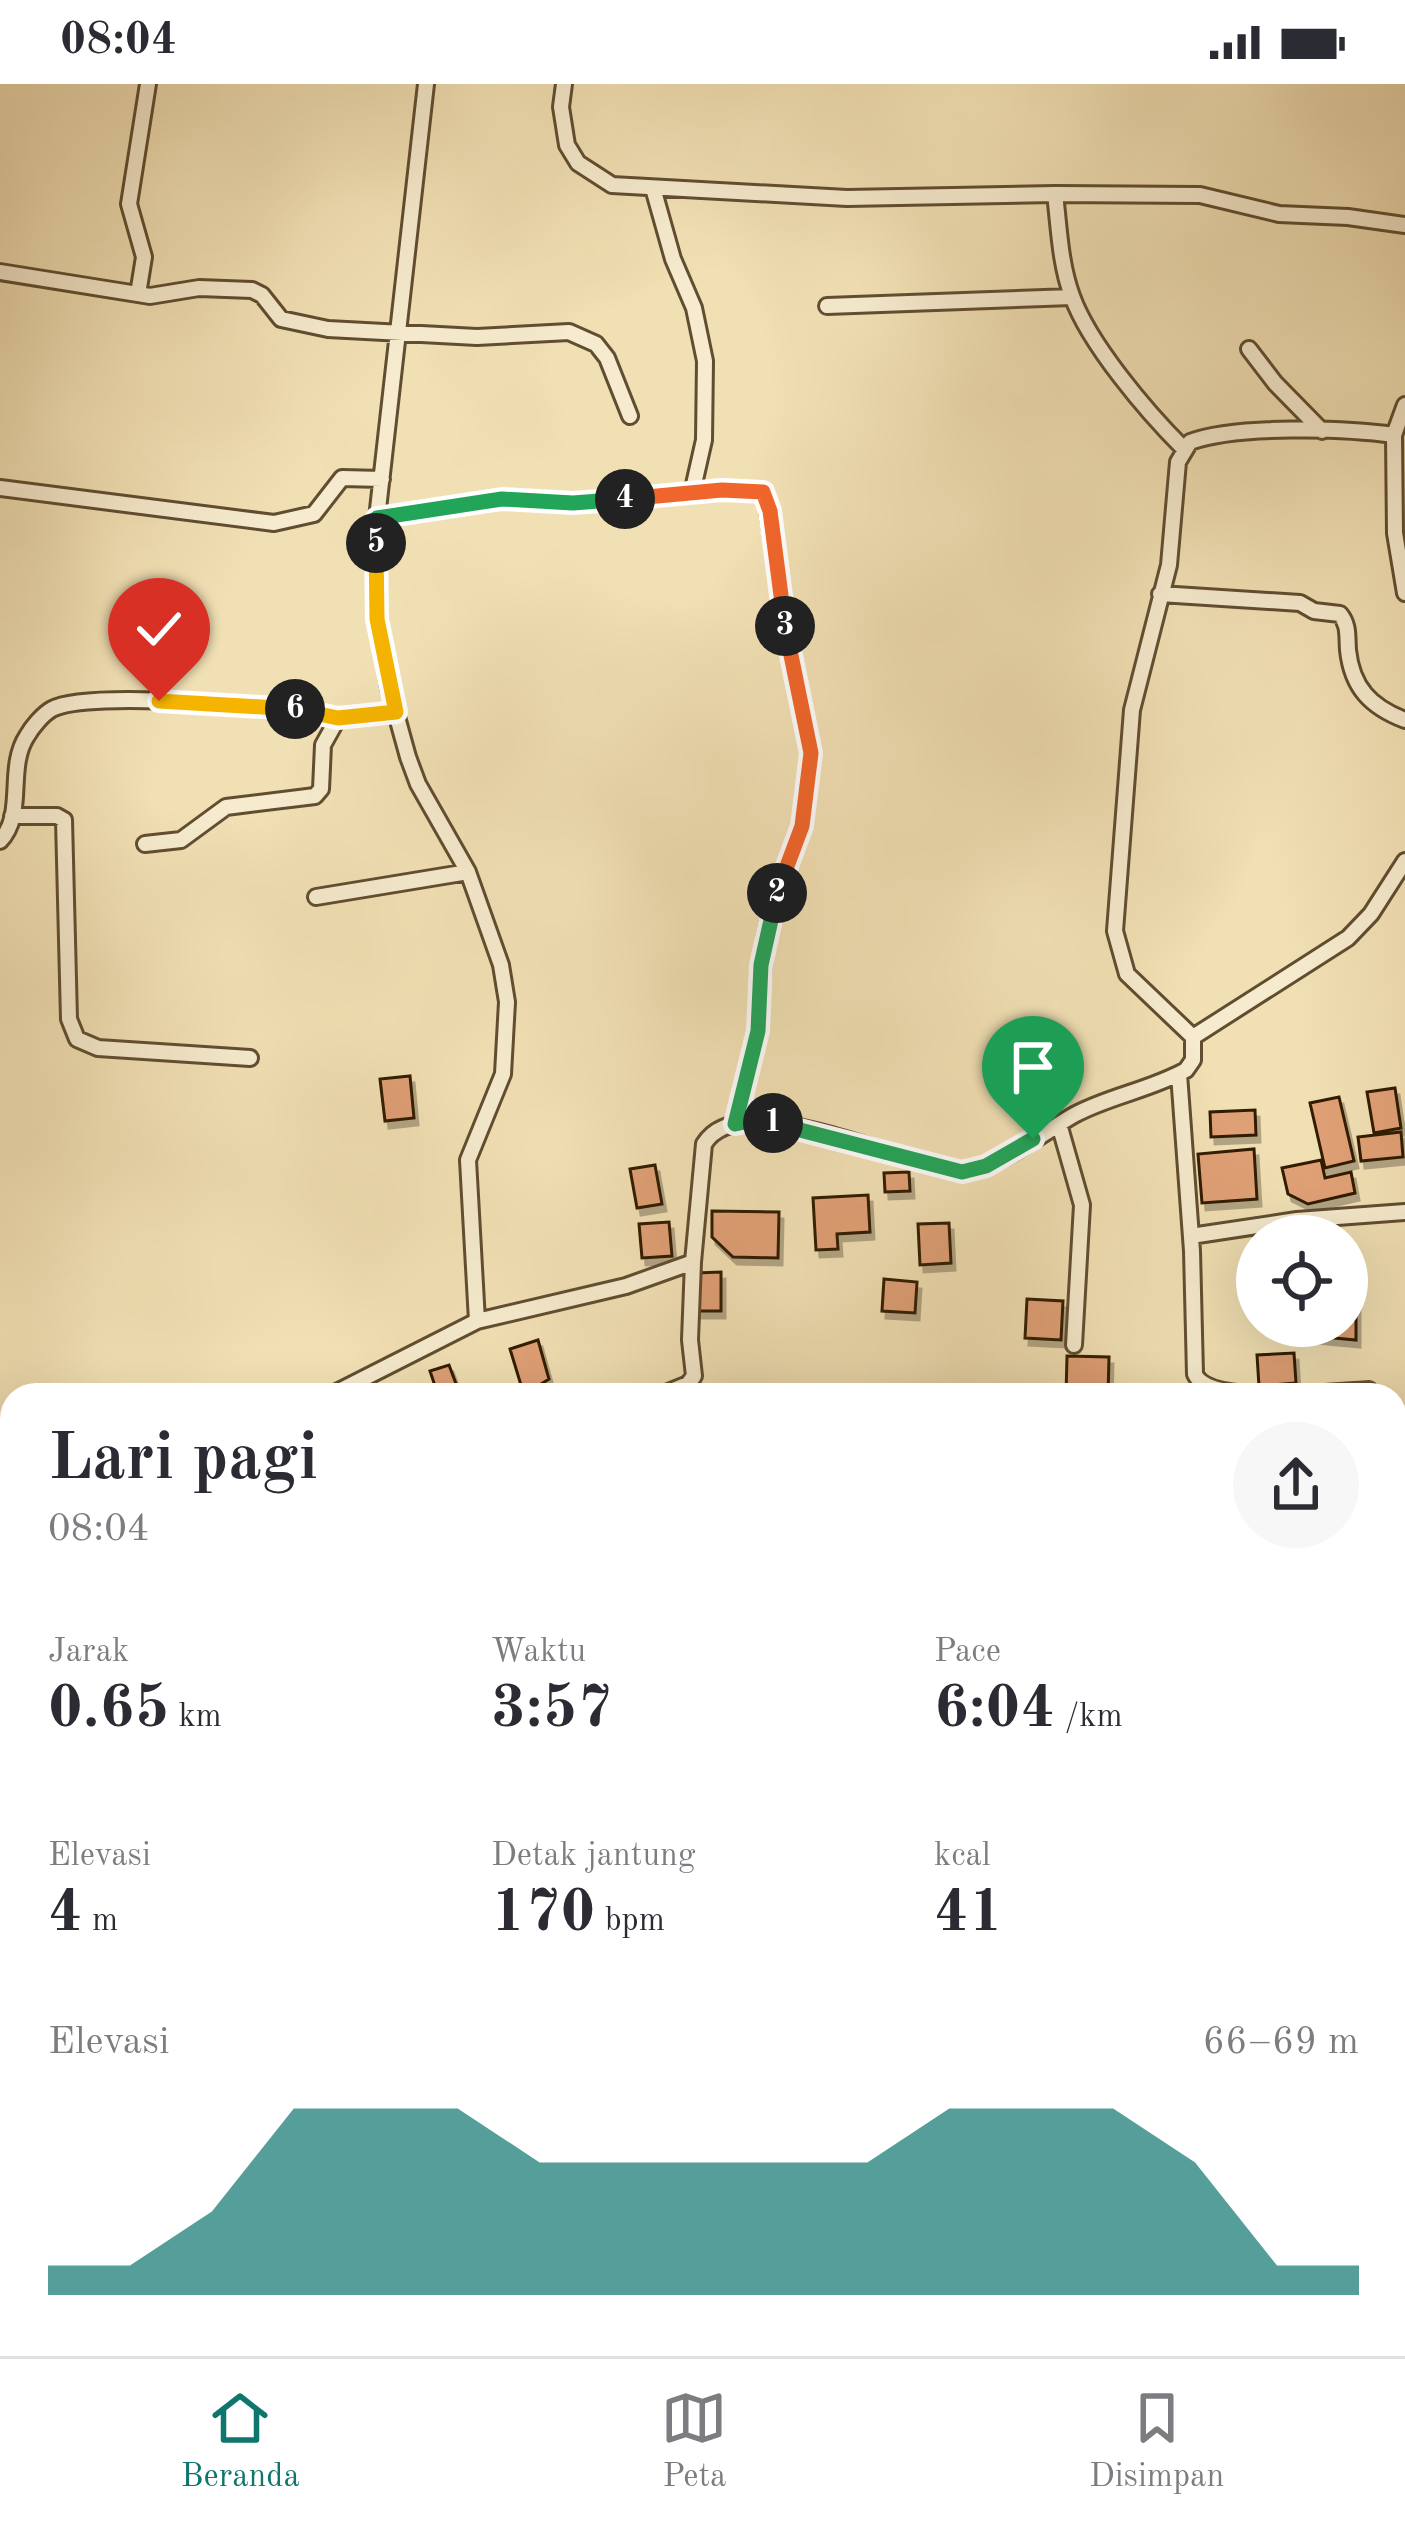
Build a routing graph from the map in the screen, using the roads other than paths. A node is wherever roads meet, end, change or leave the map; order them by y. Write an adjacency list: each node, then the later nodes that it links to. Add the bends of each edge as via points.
1 (148, 84): 8 (street, via 129,205 144,257)
2 (426, 84): 11 (street)
3 (564, 84): 4 (street, via 563,127 578,163 612,185)
4 (653, 188): 5 (street, via 847,198); 20 (street, via 705,361 704,440)
5 (1055, 194): 6 (street, via 1200,195 1280,214); 9 (street)
6 (1405, 225)
7 (0, 272): 8 (street)
8 (138, 294): 11 (street, via 252,290 298,325)
9 (1072, 297): 10 (street); 17 (street, via 1140,402)
10 (826, 306)
11 (399, 334): 14 (street, via 582,336 607,358); 18 (street)
12 (1249, 349): 15 (street)
13 (1405, 404): 16 (street)
14 (630, 416)
15 (1322, 431): 16 (street); 17 (street, via 1219,434)
16 (1394, 435): 22 (street)
17 (1183, 448): 23 (street)
18 (382, 479): 19 (street, via 342,478 314,514 274,523); 21 (street)
19 (0, 488)
20 (692, 493): 21 (street, via 573,503 502,499); 36 (street, via 755,490 766,497 811,753 802,826 765,939 758,1031)
21 (377, 518): 24 (street, via 377,619)
22 (1405, 593)
23 (1160, 594): 26 (street, via 1305,603 1340,614 1364,696); 33 (street, via 1132,710 1115,931 1126,974)
24 (396, 712): 25 (street); 31 (street, via 418,784)
25 (338, 718): 27 (street, via 159,701 54,708 18,754); 29 (street, via 322,745 315,796 226,807 181,840)
26 (1405, 720)
27 (12, 816): 28 (street); 34 (street, via 64,820 69,1019 77,1039 98,1048)
28 (0, 841)
29 (145, 844)
30 (1405, 861): 33 (street, via 1348,938)
31 (468, 872): 32 (street); 41 (street, via 507,1002 502,1074 468,1160)
32 (316, 897)
33 (1193, 1037): 35 (street, via 1193,1060)
34 (250, 1058)
35 (1180, 1074): 37 (street); 39 (street)
36 (735, 1124): 37 (street, via 774,1123 962,1172); 40 (street, via 704,1144)
37 (1059, 1124): 42 (street, via 1084,1230)
38 (1405, 1212): 39 (street)
39 (1191, 1236): 45 (street)
40 (693, 1262): 41 (street); 44 (street)
41 (477, 1321): 43 (street)
42 (1074, 1345)
43 (355, 1383)
44 (689, 1383)
45 (1198, 1383)

